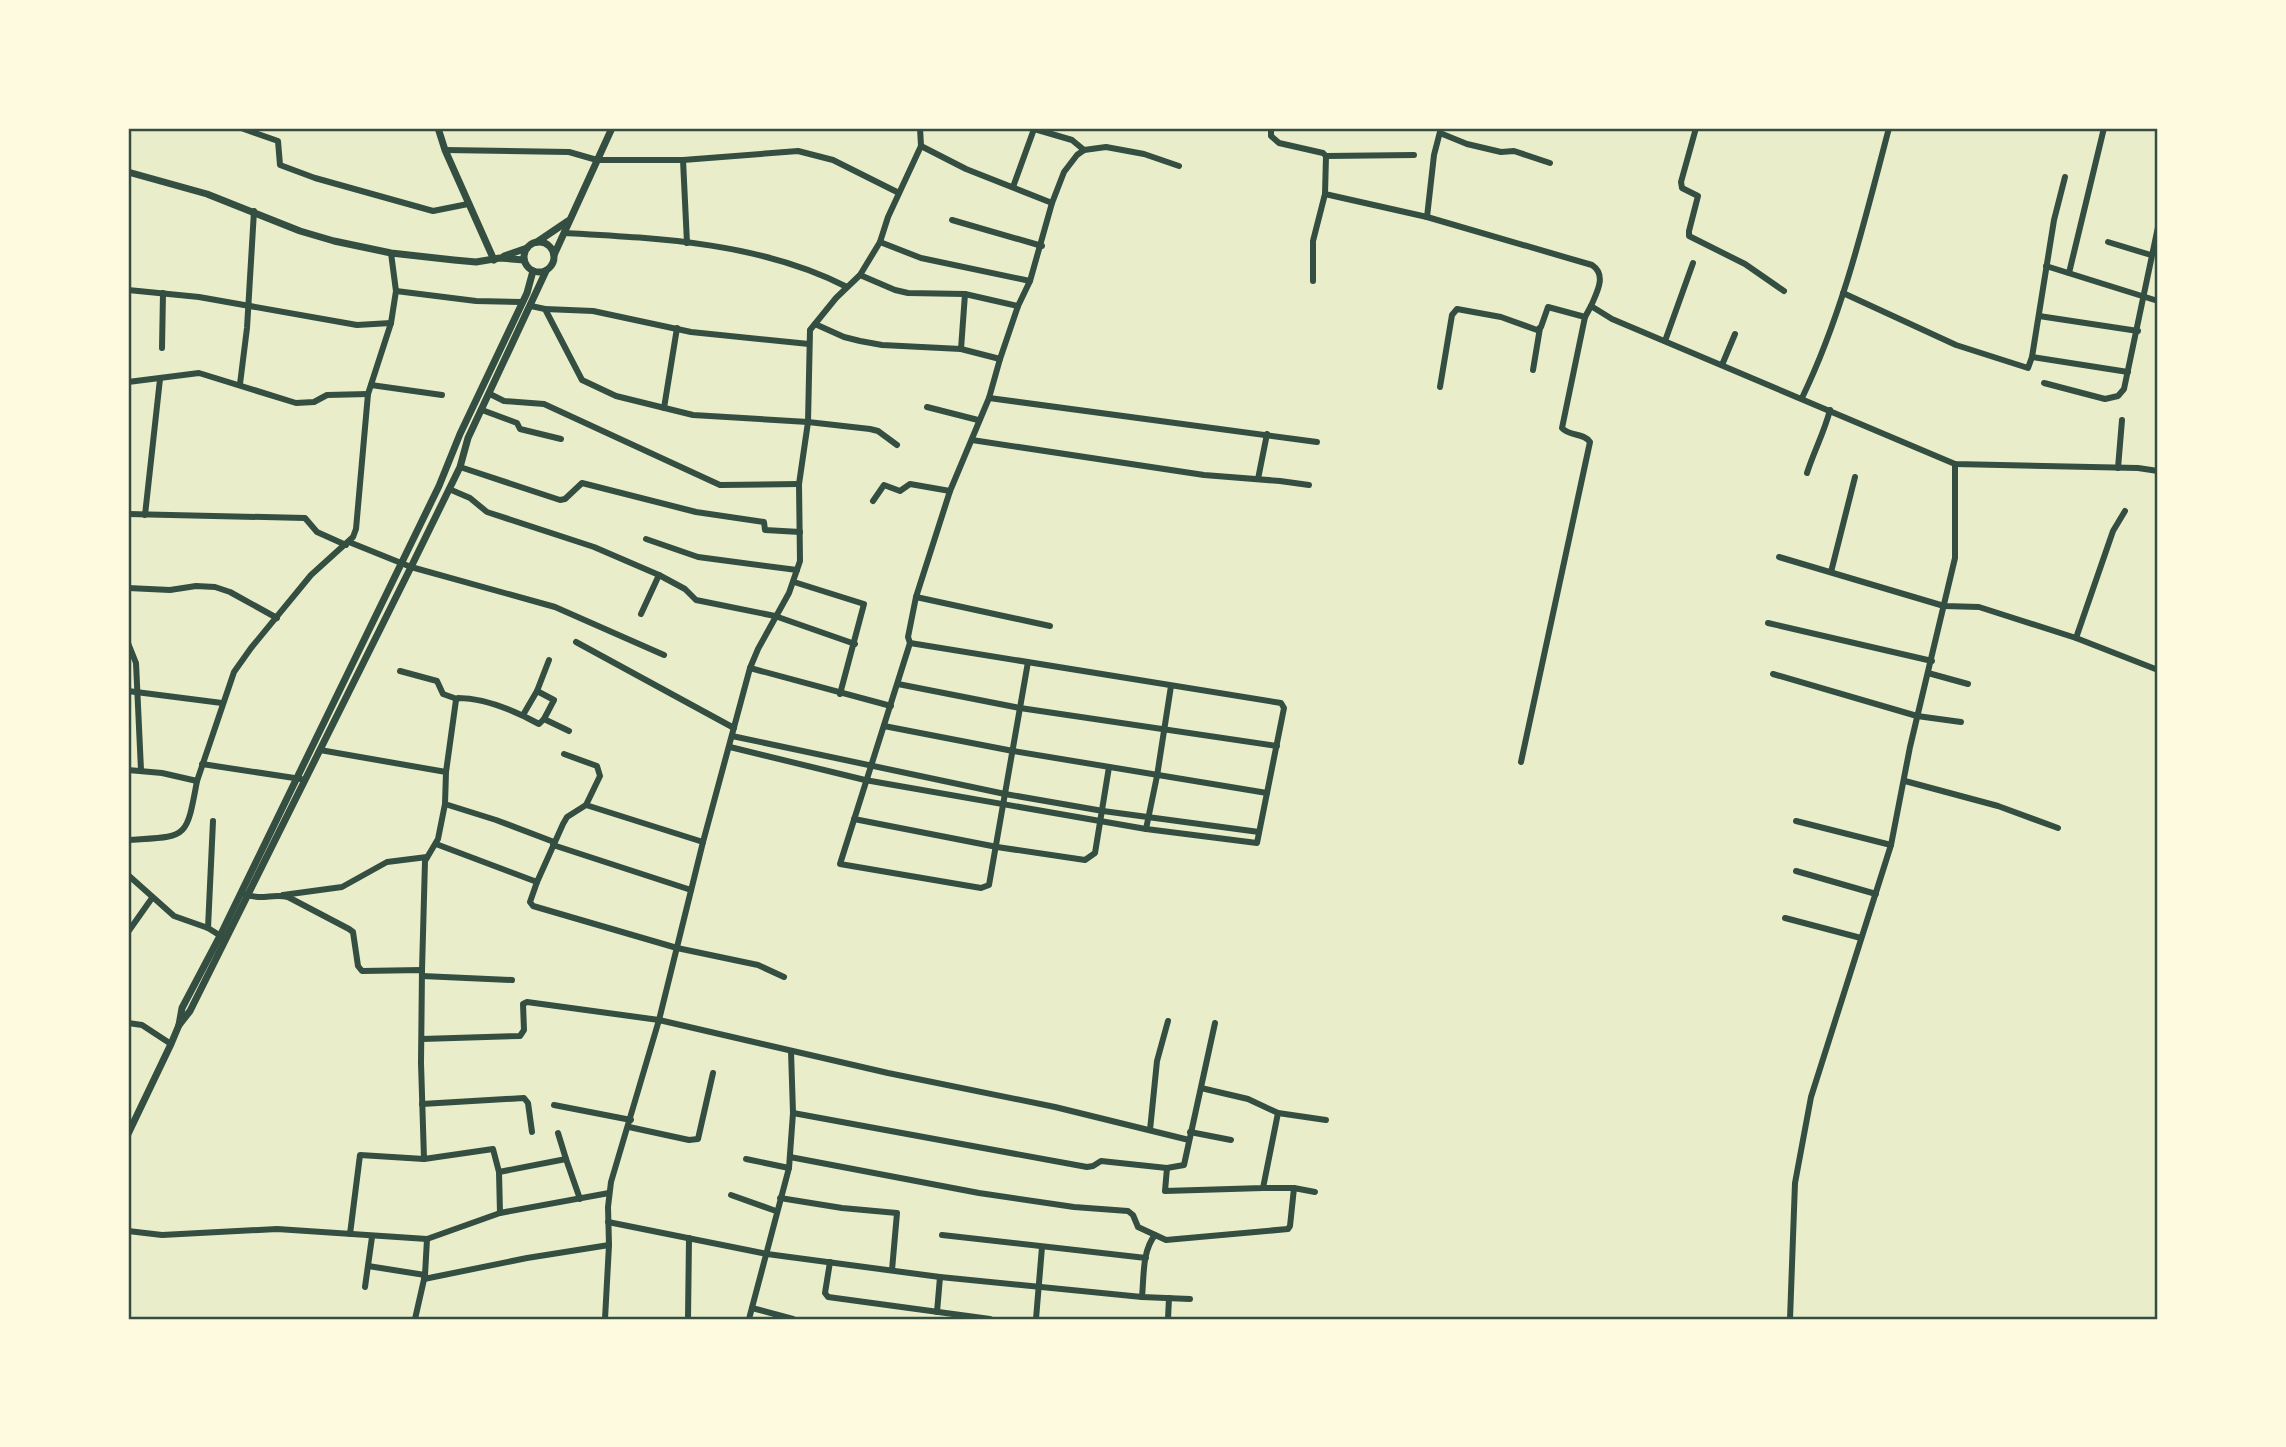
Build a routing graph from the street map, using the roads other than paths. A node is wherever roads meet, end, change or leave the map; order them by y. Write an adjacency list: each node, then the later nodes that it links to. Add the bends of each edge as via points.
1 (241, 128): 26 (street, via 278,141 280,165 315,178 433,211)
2 (438, 128): 12 (street)
3 (612, 128): 16 (street)
4 (920, 128): 11 (street)
5 (1032, 128): 13 (street, via 1072,140); 22 (street)
6 (1271, 128): 15 (street, via 1271,136 1279,143)
7 (1696, 128): 55 (street, via 1681,182 1682,188 1698,197 1689,236 1745,264)
8 (1889, 128): 57 (street)
9 (2104, 128): 48 (street)
10 (1441, 130): 18 (street, via 1467,144 1501,152 1514,150); 28 (street)
11 (921, 146): 22 (street); 23 (street)
12 (445, 150): 16 (street, via 569,152); 26 (street)
13 (1084, 150): 19 (street, via 1107,147); 25 (street, via 1064,172)
14 (1414, 155): 15 (street)
15 (1326, 156): 24 (street)
16 (597, 160): 17 (street); 29 (street)
17 (682, 160): 23 (street, via 798,151 833,160); 36 (street)
18 (1550, 163)
19 (1179, 166)
20 (128, 172): 27 (street)
21 (2065, 177): 45 (street)
22 (1013, 187): 25 (street)
23 (899, 193): 33 (street)
24 (1325, 194): 28 (street); 51 (street, via 1313,241)
25 (1052, 203): 37 (street)
26 (468, 204): 42 (street)
27 (254, 211): 40 (street, via 334,242); 62 (street)
28 (1426, 218): 65 (street, via 1592,265 1601,275)
29 (568, 220): 32 (street); 35 (street)
30 (952, 220): 37 (street)
31 (2158, 226): 39 (street)
32 (565, 233): 36 (street); 41 (street)
33 (880, 242): 49 (street); 50 (street, via 921,258)
34 (2108, 242): 39 (street)
35 (536, 243): 38 (street); 41 (street, via 550,246)
36 (687, 243): 52 (street, via 789,262)
37 (1042, 246): 50 (street)
38 (527, 248): 42 (street); 43 (street)
39 (2153, 252): 59 (street)
40 (391, 253): 42 (street, via 476,262); 54 (street)
41 (554, 255): 47 (street)
42 (497, 259): 43 (street)
43 (524, 260): 46 (street)
44 (1693, 263): 75 (street)
45 (2046, 266): 48 (street); 67 (street)
46 (533, 271): 47 (street); 61 (street)
47 (546, 271): 63 (street)
48 (2068, 273): 59 (street)
49 (860, 275): 52 (street); 58 (street, via 908,293)
50 (1030, 281): 64 (street)
51 (1313, 281)
52 (847, 287): 70 (street)
53 (128, 290): 56 (street)
54 (396, 290): 61 (street); 69 (street)
55 (1784, 291)
56 (163, 293): 62 (street); 78 (street)
57 (1843, 293): 81 (street, via 1956,345 2027,368); 96 (street)
58 (965, 294): 64 (street); 79 (street)
59 (2142, 296): 60 (street); 73 (street)
60 (2158, 301)
61 (522, 302): 77 (street)
62 (249, 306): 69 (street, via 357,325); 89 (street)
63 (531, 306): 66 (street); 80 (street)
64 (1018, 306): 82 (street)
65 (1591, 306): 68 (street); 75 (street)
66 (545, 309): 71 (street, via 593,311); 98 (street, via 582,380 616,396)
67 (2039, 316): 73 (street); 81 (street)
68 (1585, 317): 72 (street, via 1550,307); 187 (street, via 1562,428 1590,442)
69 (391, 323): 90 (street)
70 (815, 324): 76 (street); 79 (street, via 860,341)
71 (677, 328): 76 (street); 98 (street)
72 (1540, 328): 84 (street); 91 (street, via 1457,309 1452,315)
73 (2138, 331): 85 (street)
74 (1735, 334): 83 (street)
75 (1665, 341): 83 (street)
76 (809, 344): 103 (street)
77 (502, 347): 80 (street); 104 (street)
78 (162, 348)
79 (961, 349): 82 (street)
80 (510, 350): 93 (street)
81 (2032, 357): 85 (street)
82 (1000, 359): 95 (street)
83 (1721, 365): 96 (street)
84 (1533, 370)
85 (2128, 372): 88 (street, via 2124,388 2109,399)
86 (160, 380): 87 (street); 89 (street, via 199,373); 125 (street)
87 (128, 382)
88 (2044, 383)
89 (240, 384): 92 (street, via 296,403 314,402 327,395)
90 (371, 385): 92 (street); 94 (street)
91 (1440, 387)
92 (368, 394): 128 (street, via 356,529)
93 (490, 394): 99 (street); 118 (street, via 504,401 544,404 720,485)
94 (442, 395)
95 (989, 398): 101 (street); 105 (street)
96 (1802, 398): 100 (street)
97 (927, 407): 101 (street)
98 (664, 408): 103 (street, via 693,415)
99 (482, 410): 106 (street); 107 (street, via 517,423 520,429)
100 (1830, 410): 111 (street); 115 (street)
101 (978, 420): 108 (street)
102 (2122, 420): 113 (street)
103 (808, 422): 110 (street, via 878,431); 118 (street)
104 (460, 434): 106 (street); 130 (street)
105 (1266, 434): 109 (street); 117 (street)
106 (468, 438): 112 (street)
107 (561, 439)
108 (972, 440): 117 (street); 121 (street)
109 (1317, 442)
110 (897, 445)
111 (1955, 464): 113 (street); 138 (street, via 1955,558)
112 (460, 467): 120 (street); 126 (street, via 560,500 582,483 696,512 764,522 765,530)
113 (2118, 468): 114 (street)
114 (2158, 471)
115 (1807, 473)
116 (1854, 477): 133 (street)
117 (1258, 479): 119 (street)
118 (799, 484): 126 (street)
119 (1309, 485)
120 (449, 489): 131 (street); 134 (street, via 487,512 594,547)
121 (950, 491): 122 (street, via 910,484 900,491 886,485); 137 (street)
122 (873, 501)
123 (2124, 511): 146 (street)
124 (128, 514): 125 (street)
125 (145, 515): 128 (street, via 304,518 317,532)
126 (800, 532): 132 (street)
127 (646, 539): 132 (street, via 698,557)
128 (347, 544): 130 (street); 142 (street, via 311,575)
129 (1779, 556): 133 (street)
130 (401, 564): 131 (street); 139 (street)
131 (411, 568): 143 (street); 151 (street, via 555,607)
132 (797, 570): 135 (street)
133 (1831, 572): 138 (street)
134 (659, 575): 140 (street); 141 (street, via 696,600)
135 (794, 582): 141 (street); 150 (street, via 864,604)
136 (128, 588): 142 (street, via 215,587)
137 (916, 597): 145 (street); 149 (street, via 908,637)
138 (1944, 606): 146 (street, via 1979,607); 153 (street)
139 (376, 612): 143 (street); 174 (street)
140 (641, 614)
141 (775, 617): 150 (street); 155 (street)
142 (277, 618): 168 (street, via 243,658)
143 (384, 618): 176 (street)
144 (1768, 623): 153 (street)
145 (1050, 626)
146 (2076, 638): 156 (street)
147 (576, 642): 178 (street)
148 (128, 643): 165 (street, via 136,663)
149 (911, 643): 154 (street); 160 (street)
150 (855, 644): 166 (street)
151 (664, 655)
152 (550, 660): 164 (street)
153 (1932, 661): 158 (street)
154 (1028, 662): 162 (street); 170 (street)
155 (750, 668): 166 (street); 178 (street)
156 (2158, 670)
157 (400, 671): 167 (street, via 437,681 443,694)
158 (1928, 673): 161 (street); 172 (street)
159 (1773, 674): 172 (street)
160 (898, 684): 169 (street); 170 (street)
161 (1968, 684)
162 (1171, 686): 180 (street); 182 (street, via 1282,703)
163 (128, 691): 165 (street)
164 (537, 691): 171 (street); 173 (street, via 554,700)
165 (138, 692): 168 (street); 192 (street)
166 (840, 694): 169 (street)
167 (457, 699): 171 (street); 193 (street)
168 (222, 704): 188 (street)
169 (891, 706): 177 (street)
170 (1020, 708): 180 (street); 185 (street)
171 (523, 715): 173 (street, via 539,724)
172 (1917, 716): 175 (street); 198 (street)
173 (544, 719): 179 (street)
174 (323, 721): 176 (street); 195 (street)
175 (1961, 722)
176 (331, 726): 184 (street)
177 (884, 726): 185 (street); 189 (street)
178 (734, 728): 181 (street)
179 (569, 731)
180 (1165, 731): 182 (street); 194 (street)
181 (732, 736): 183 (street); 189 (street)
182 (1277, 746): 199 (street)
183 (730, 747): 196 (street); 214 (street)
184 (320, 750): 193 (street); 195 (street)
185 (1013, 751): 190 (street); 200 (street)
186 (564, 754): 203 (street, via 600,770)
187 (1521, 762)
188 (202, 764): 195 (street); 197 (street)
189 (870, 767): 196 (street); 200 (street)
190 (1109, 767): 194 (street); 204 (street)
191 (128, 770): 192 (street)
192 (141, 770): 197 (street)
193 (446, 772): 202 (street)
194 (1157, 776): 199 (street); 205 (street)
195 (302, 779): 224 (street)
196 (865, 780): 201 (street); 206 (street)
197 (197, 781): 213 (street, via 190,821 181,832)
198 (1905, 781): 210 (street, via 1998,806); 217 (street)
199 (1267, 793): 212 (street)
200 (1005, 794): 201 (street); 204 (street)
201 (1003, 803): 208 (street); 218 (street)
202 (445, 804): 215 (street); 216 (street)
203 (586, 805): 214 (street); 216 (street, via 567,817)
204 (1103, 811): 205 (street); 208 (street)
205 (1148, 817): 211 (street); 212 (street)
206 (854, 819): 218 (street); 218 (street, via 840,863 984,888 991,881)
207 (213, 821): 229 (street)
208 (1100, 821): 211 (street); 218 (street, via 1095,853 1085,860)
209 (1796, 821): 217 (street)
210 (2057, 828)
211 (1146, 829): 212 (street, via 1257,844)
212 (1258, 832)
213 (128, 840)
214 (703, 842): 223 (street)
215 (436, 844): 219 (street); 222 (street)
216 (553, 844): 222 (street); 223 (street)
217 (1891, 845): 225 (street)
218 (997, 847)
219 (427, 857): 226 (street, via 387,862 342,887); 234 (street)
220 (1796, 871): 225 (street)
221 (128, 875): 227 (street)
222 (537, 882): 233 (street, via 530,902 533,906)
223 (691, 890): 233 (street)
224 (245, 894): 226 (street, via 260,899); 231 (street)
225 (1876, 894): 232 (street)
226 (282, 895): 234 (street, via 352,930 362,971)
227 (152, 898): 229 (street, via 174,916); 230 (street)
228 (1785, 918): 232 (street)
229 (208, 928): 231 (street)
230 (128, 932)
231 (223, 938): 242 (street, via 182,1008)
232 (1861, 938): 306 (street, via 1811,1097 1797,1170)
233 (677, 948): 235 (street, via 758,965); 237 (street)
234 (422, 973): 236 (street); 241 (street)
235 (784, 977)
236 (512, 980)
237 (659, 1020): 241 (street, via 526,1002 520,1036); 243 (street); 251 (street)
238 (1168, 1021): 252 (street, via 1157,1061)
239 (128, 1023): 242 (street, via 142,1025)
240 (1215, 1023): 245 (street)
241 (422, 1039): 246 (street)
242 (172, 1044): 255 (street)
243 (791, 1051): 248 (street); 252 (street)
244 (713, 1073): 251 (street, via 698,1139)
245 (1200, 1088): 249 (street, via 1248,1099); 256 (street)
246 (422, 1104): 253 (street, via 524,1098); 260 (street)
247 (554, 1105): 251 (street)
248 (793, 1113): 258 (street); 263 (street, via 1087,1167 1101,1161)
249 (1278, 1113): 250 (street); 265 (street)
250 (1326, 1121)
251 (630, 1123): 268 (street)
252 (1150, 1130): 256 (street)
253 (532, 1132)
254 (558, 1133): 261 (street)
255 (128, 1134)
256 (1189, 1136): 257 (street); 263 (street, via 1185,1165)
257 (1231, 1140)
258 (790, 1157): 262 (street); 278 (street, via 979,1193 1128,1211 1138,1227)
259 (746, 1158): 262 (street)
260 (424, 1159): 264 (street, via 490,1149 495,1151); 276 (street, via 360,1155)
261 (566, 1159): 264 (street); 271 (street)
262 (789, 1168): 270 (street)
263 (1167, 1168): 265 (street, via 1167,1191)
264 (499, 1172): 273 (street)
265 (1263, 1188): 266 (street)
266 (1294, 1188): 267 (street); 278 (street, via 1288,1229 1166,1240)
267 (1315, 1192)
268 (609, 1193): 271 (street); 274 (street)
269 (731, 1195): 272 (street)
270 (780, 1198): 272 (street); 288 (street, via 897,1213)
271 (580, 1199): 273 (street)
272 (776, 1210): 284 (street)
273 (499, 1213): 281 (street)
274 (608, 1222): 280 (street); 282 (street)
275 (128, 1231): 276 (street, via 162,1235 277,1229)
276 (350, 1234): 279 (street)
277 (942, 1235): 283 (street)
278 (1155, 1235): 285 (street)
279 (372, 1237): 281 (street); 287 (street)
280 (689, 1238): 284 (street); 300 (street)
281 (427, 1239): 289 (street)
282 (609, 1245): 289 (street); 299 (street)
283 (1042, 1247): 285 (street); 292 (street)
284 (767, 1254): 286 (street); 296 (street)
285 (1146, 1258): 293 (street)
286 (830, 1262): 288 (street); 297 (street, via 826,1296)
287 (368, 1266): 289 (street); 291 (street)
288 (892, 1270): 290 (street)
289 (425, 1277): 298 (street)
290 (940, 1277): 292 (street); 297 (street)
291 (365, 1287)
292 (1039, 1287): 293 (street); 304 (street)
293 (1142, 1297): 294 (street)
294 (1169, 1298): 295 (street); 305 (street)
295 (1190, 1299)
296 (752, 1308): 301 (street); 302 (street)
297 (937, 1312): 303 (street)
298 (415, 1319)
299 (605, 1319)
300 (688, 1319)
301 (749, 1319)
302 (793, 1319)
303 (990, 1319)
304 (1036, 1319)
305 (1168, 1319)
306 (1790, 1319)

